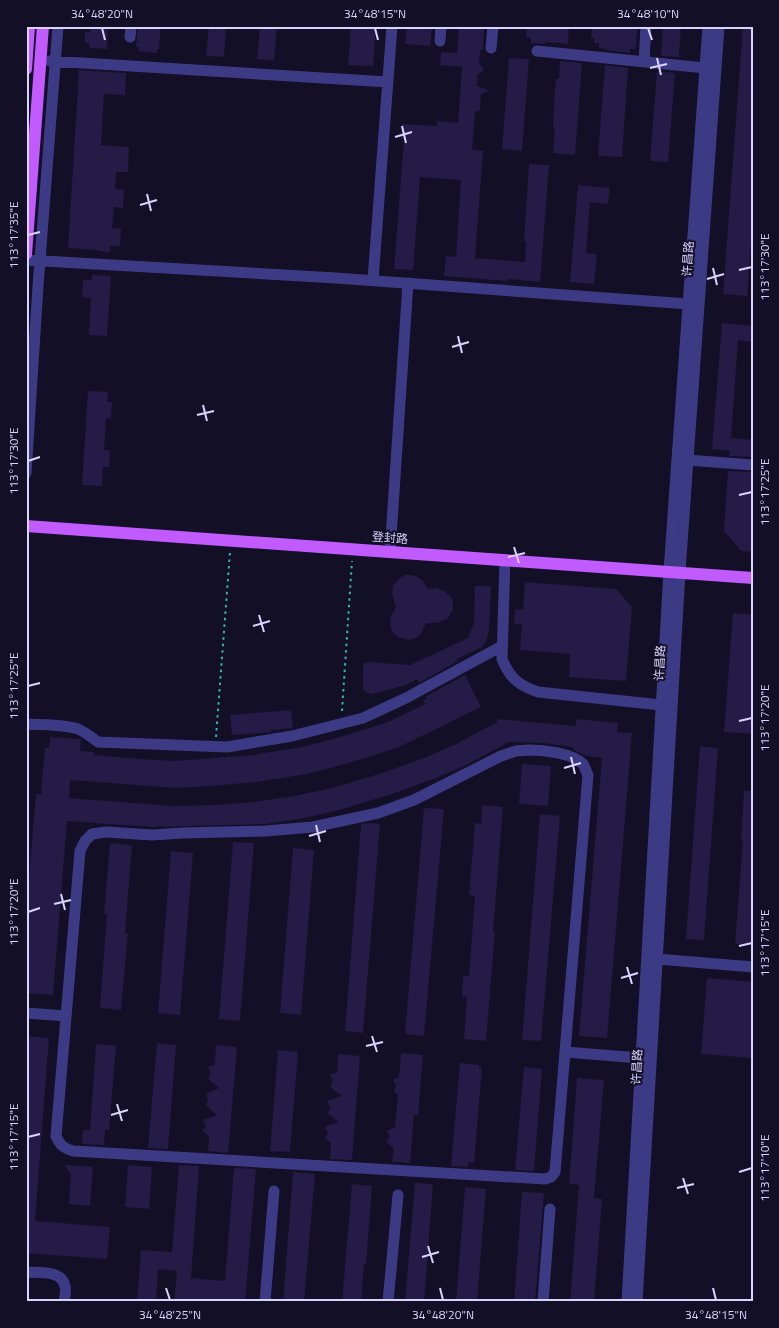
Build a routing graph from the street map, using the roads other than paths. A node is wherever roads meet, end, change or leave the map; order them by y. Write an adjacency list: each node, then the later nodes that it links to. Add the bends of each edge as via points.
1 (29, 26): 17 (main road)
2 (43, 26): 13 (main road)
3 (58, 26): 14 (street)
4 (392, 26): 18 (street)
5 (441, 26): 10 (street)
6 (493, 26): 11 (street)
7 (646, 26): 15 (street)
8 (708, 26): 16 (street, 许昌路)
9 (719, 26): 25 (street, 许昌路)
10 (440, 41)
11 (492, 48)
12 (537, 52): 15 (street)
13 (41, 60): 14 (street); 19 (main road)
14 (56, 61): 18 (street); 21 (street)
15 (644, 62): 16 (street)
16 (705, 68): 24 (street, 许昌路)
17 (26, 69)
18 (388, 82): 22 (street)
19 (26, 254)
20 (26, 260): 21 (street)
21 (40, 261): 22 (street); 27 (street)
22 (373, 280): 23 (street)
23 (408, 283): 24 (street); 29 (street)
24 (688, 304): 31 (street, 许昌路)
25 (687, 460): 26 (street); 31 (street, 许昌路)
26 (753, 465)
27 (26, 473)
28 (26, 526): 29 (main road, 登封路)
29 (390, 552): 30 (main road, 登封路)
30 (505, 560): 31 (main road, 登封路); 33 (street)
31 (674, 571): 32 (main road, 登封路); 34 (street, 许昌路); 36 (street, 许昌路)
32 (753, 578)
33 (502, 646): 34 (street, via 502,659 508,672 516,682 538,692); 35 (street, via 363,718 274,740 227,747 98,742 77,729)
34 (662, 705): 41 (street, 许昌路)
35 (26, 724)
36 (656, 959): 37 (street); 51 (street, 许昌路)
37 (753, 967)
38 (26, 1013): 39 (street)
39 (66, 1016): 40 (street, via 56,1136 65,1149 73,1151 545,1179 554,1172); 40 (street, via 80,851 92,834 152,835 313,828 378,813 414,800 501,756 516,751 543,750 573,758 583,765 588,775)
40 (565, 1052): 41 (street)
41 (640, 1058): 50 (street, 许昌路)
42 (274, 1191): 47 (street)
43 (398, 1195): 48 (street)
44 (550, 1209): 49 (street)
45 (26, 1272): 46 (street, via 60,1276 65,1286)
46 (64, 1302)
47 (265, 1302)
48 (388, 1302)
49 (543, 1302)
50 (627, 1302)
51 (637, 1302)

